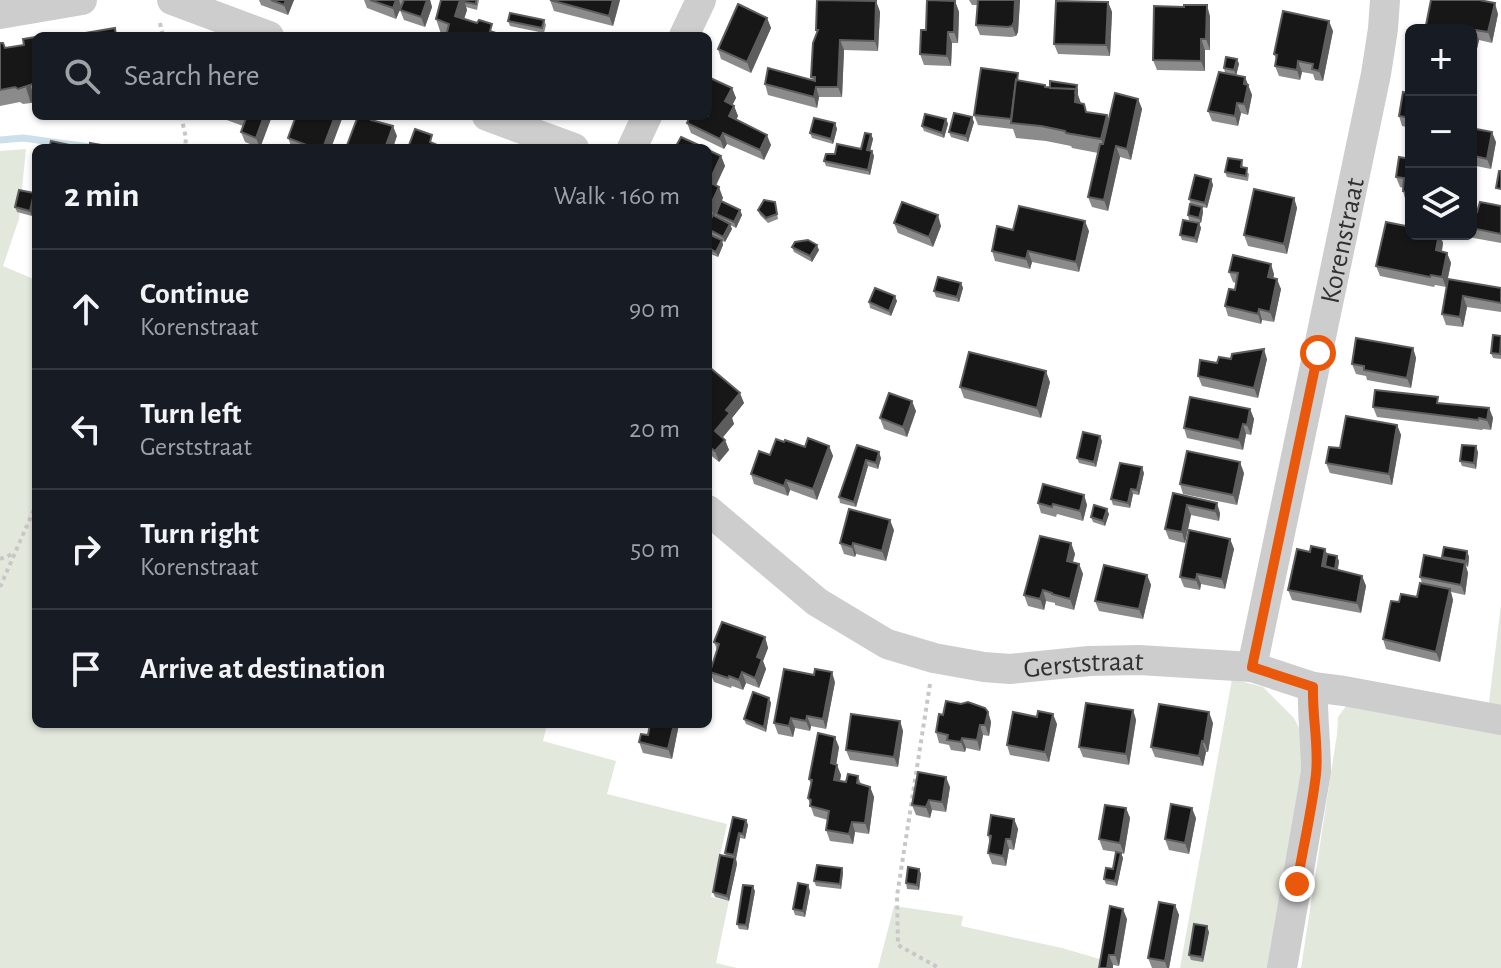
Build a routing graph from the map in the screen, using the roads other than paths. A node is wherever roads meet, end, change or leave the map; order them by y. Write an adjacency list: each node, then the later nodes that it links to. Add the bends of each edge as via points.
1 (82, 0): 5 (street)
2 (172, 0): 6 (street)
3 (701, 0): 7 (street)
4 (1385, 0): 13 (street, Korenstraat, via 1376,74)
5 (0, 14)
6 (258, 32)
7 (686, 32)
8 (498, 120): 10 (street)
9 (645, 120): 11 (street)
10 (563, 144)
11 (634, 144)
12 (712, 513): 13 (street, Gerststraat, via 817,602 887,644 934,658 1010,669 1139,660)
13 (1252, 667): 14 (street, Gerststraat)
14 (1313, 687): 15 (street, Gerststraat); 16 (street, via 1316,772)
15 (1501, 720)
16 (1282, 968)

